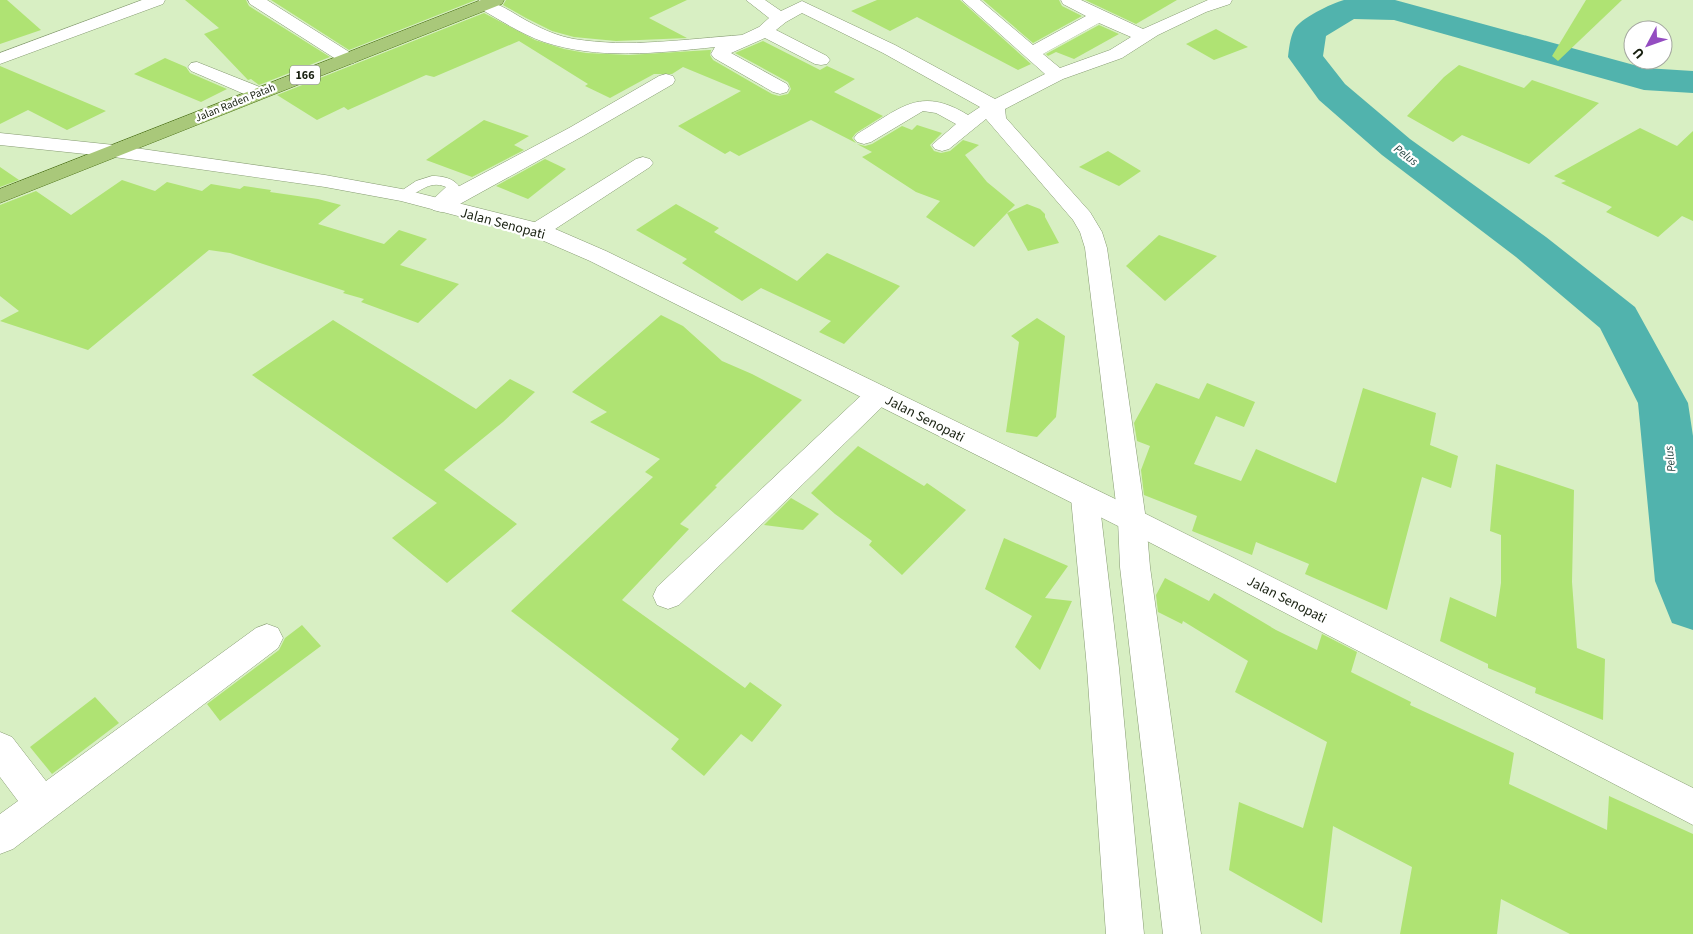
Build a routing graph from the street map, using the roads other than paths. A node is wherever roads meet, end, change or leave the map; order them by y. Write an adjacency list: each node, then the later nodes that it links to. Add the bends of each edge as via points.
1 (156, 0): 16 (street)
2 (256, 0): 15 (street)
3 (754, 0): 10 (street)
4 (970, 0): 14 (street)
5 (1069, 0): 9 (street)
6 (1224, 0): 8 (street)
7 (491, 2): 13 (street, via 534,32 584,45 640,47); 15 (main road, Jalan Raden Patah / 166)
8 (1199, 4): 12 (street)
9 (1098, 16): 12 (street); 14 (street)
10 (780, 18): 11 (street); 23 (street, via 802,6 828,18 889,49)
11 (765, 31): 13 (street); 17 (street)
12 (1144, 36): 19 (street, via 1116,54)
13 (744, 40): 21 (street, via 720,54)
14 (1032, 53): 19 (street)
15 (348, 58): 22 (main road, Jalan Raden Patah / 166)
16 (0, 60)
17 (822, 60)
18 (197, 67): 22 (street)
19 (1057, 74): 23 (street)
20 (666, 80): 30 (street, via 576,132)
21 (780, 88)
22 (258, 93): 27 (main road, Jalan Raden Patah / 166)
23 (979, 116): 24 (street, via 925,104); 26 (street); 34 (street, via 996,119 1082,217 1091,232 1096,248)
24 (864, 138)
25 (0, 139): 27 (street, Jalan Senopati)
26 (942, 145)
27 (114, 151): 29 (main road, 166); 30 (street, Jalan Senopati, via 325,181)
28 (643, 163): 31 (street)
29 (0, 197)
30 (438, 204): 31 (street, Jalan Senopati)
31 (538, 230): 32 (street, Jalan Senopati, via 598,256)
32 (878, 394): 33 (street, Jalan Senopati); 35 (street)
33 (1085, 498): 34 (street, Jalan Senopati); 41 (street)
34 (1123, 516): 39 (street, Jalan Senopati); 42 (street, via 1134,567)
35 (668, 596)
36 (267, 638): 38 (street)
37 (0, 749): 38 (street)
38 (42, 804): 40 (street)
39 (1693, 807)
40 (0, 836)
41 (1125, 934)
42 (1182, 934)

